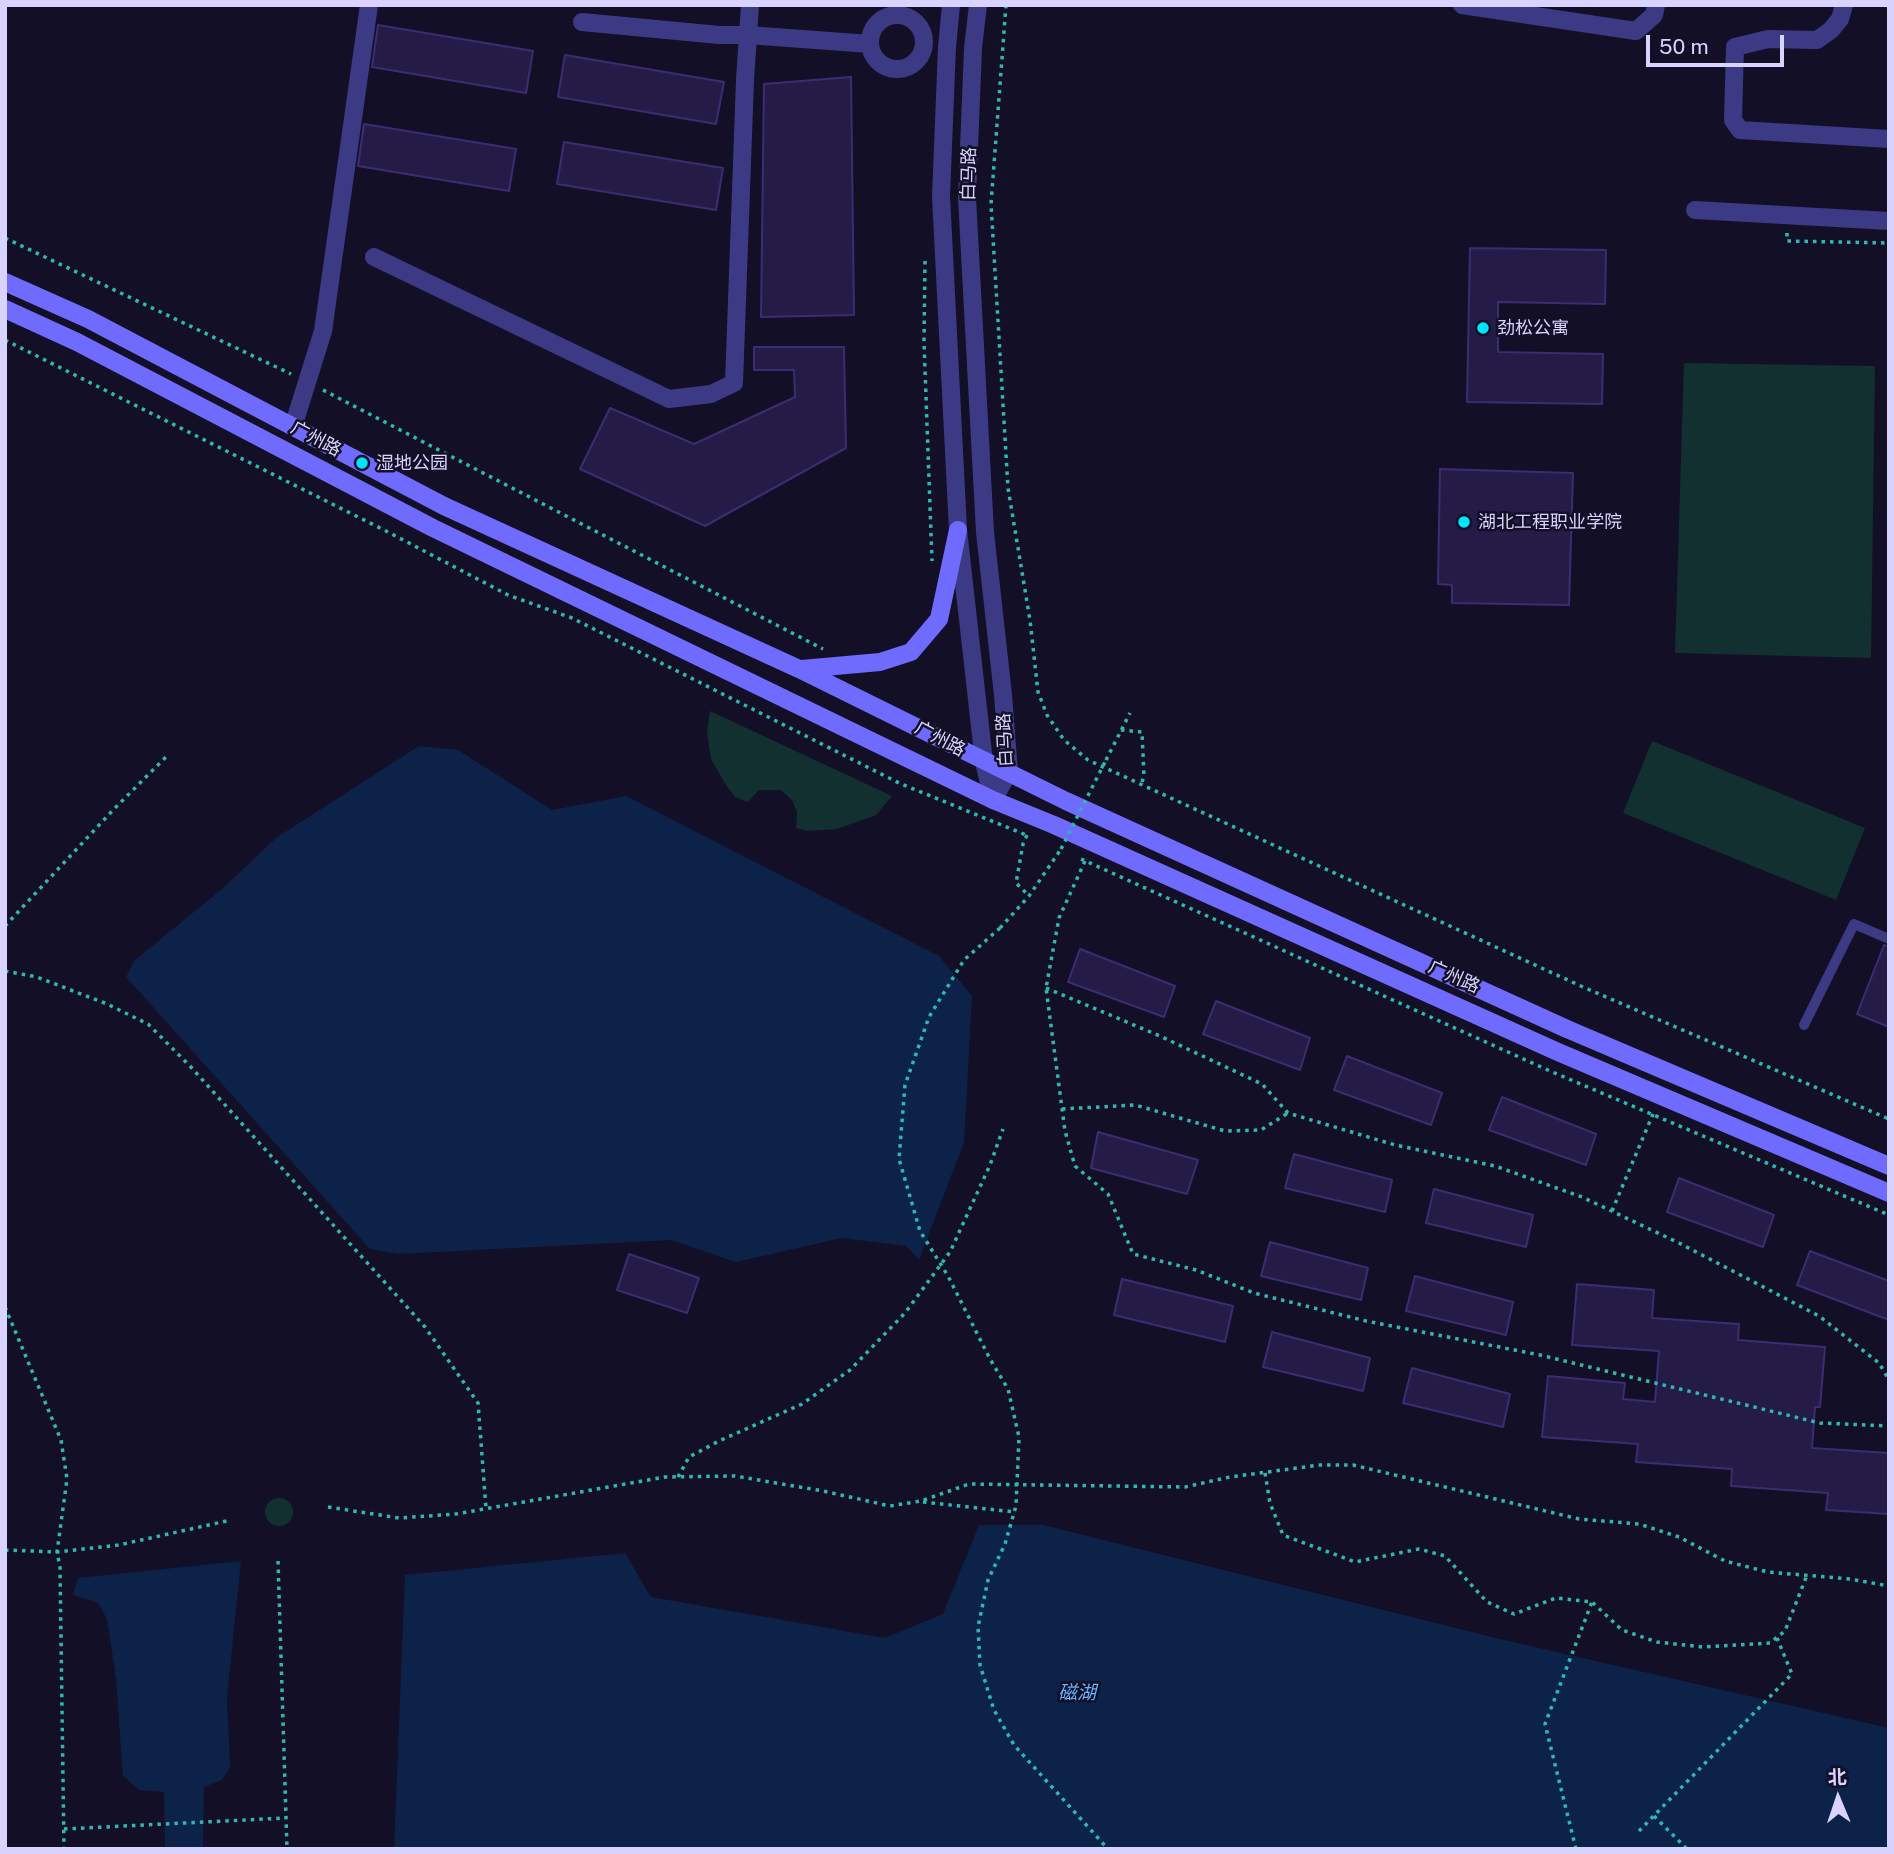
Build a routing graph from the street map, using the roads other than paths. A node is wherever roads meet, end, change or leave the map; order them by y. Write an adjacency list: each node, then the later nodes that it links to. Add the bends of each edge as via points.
1 (369, 5): 21 (street, via 323,331)
2 (750, 5): 11 (street)
3 (951, 5): 22 (street, 白马路, via 941,196)
4 (978, 5): 25 (street, 白马路, via 967,198 985,532)
5 (1462, 5): 6 (street, via 1636,31 1654,15)
6 (1656, 5)
7 (1843, 5): 15 (street, via 1840,19 1816,40 1768,39 1735,47 1733,120 1741,130)
8 (932, 16): 9 (street)
9 (913, 21): 12 (street, via 905,16 888,17 874,28); 13 (street, via 924,44)
10 (582, 22): 11 (street)
11 (748, 35): 12 (street); 18 (street, via 734,383 711,394 668,400)
12 (870, 44): 13 (street, via 884,65)
13 (910, 66): 14 (street)
14 (927, 72)
15 (1889, 139)
16 (1695, 210): 17 (street)
17 (1889, 221)
18 (374, 257)
19 (5, 282): 21 (main road, 广州路, via 88,319)
20 (5, 309): 26 (main road, 广州路, via 433,528)
21 (293, 427): 23 (main road, 广州路, via 444,506)
22 (958, 530): 23 (main road, via 939,619 911,653 880,663); 24 (street, 白马路)
23 (799, 669): 24 (main road, 广州路)
24 (984, 762): 25 (main road, 广州路); 26 (street, 白马路)
25 (1009, 772): 26 (street, 白马路); 29 (main road, 广州路, via 1554,1023)
26 (993, 800): 30 (main road, 广州路, via 1558,1052)
27 (1889, 939): 28 (lane, via 1854,924)
28 (1804, 1025)
29 (1889, 1166)
30 (1889, 1193)

